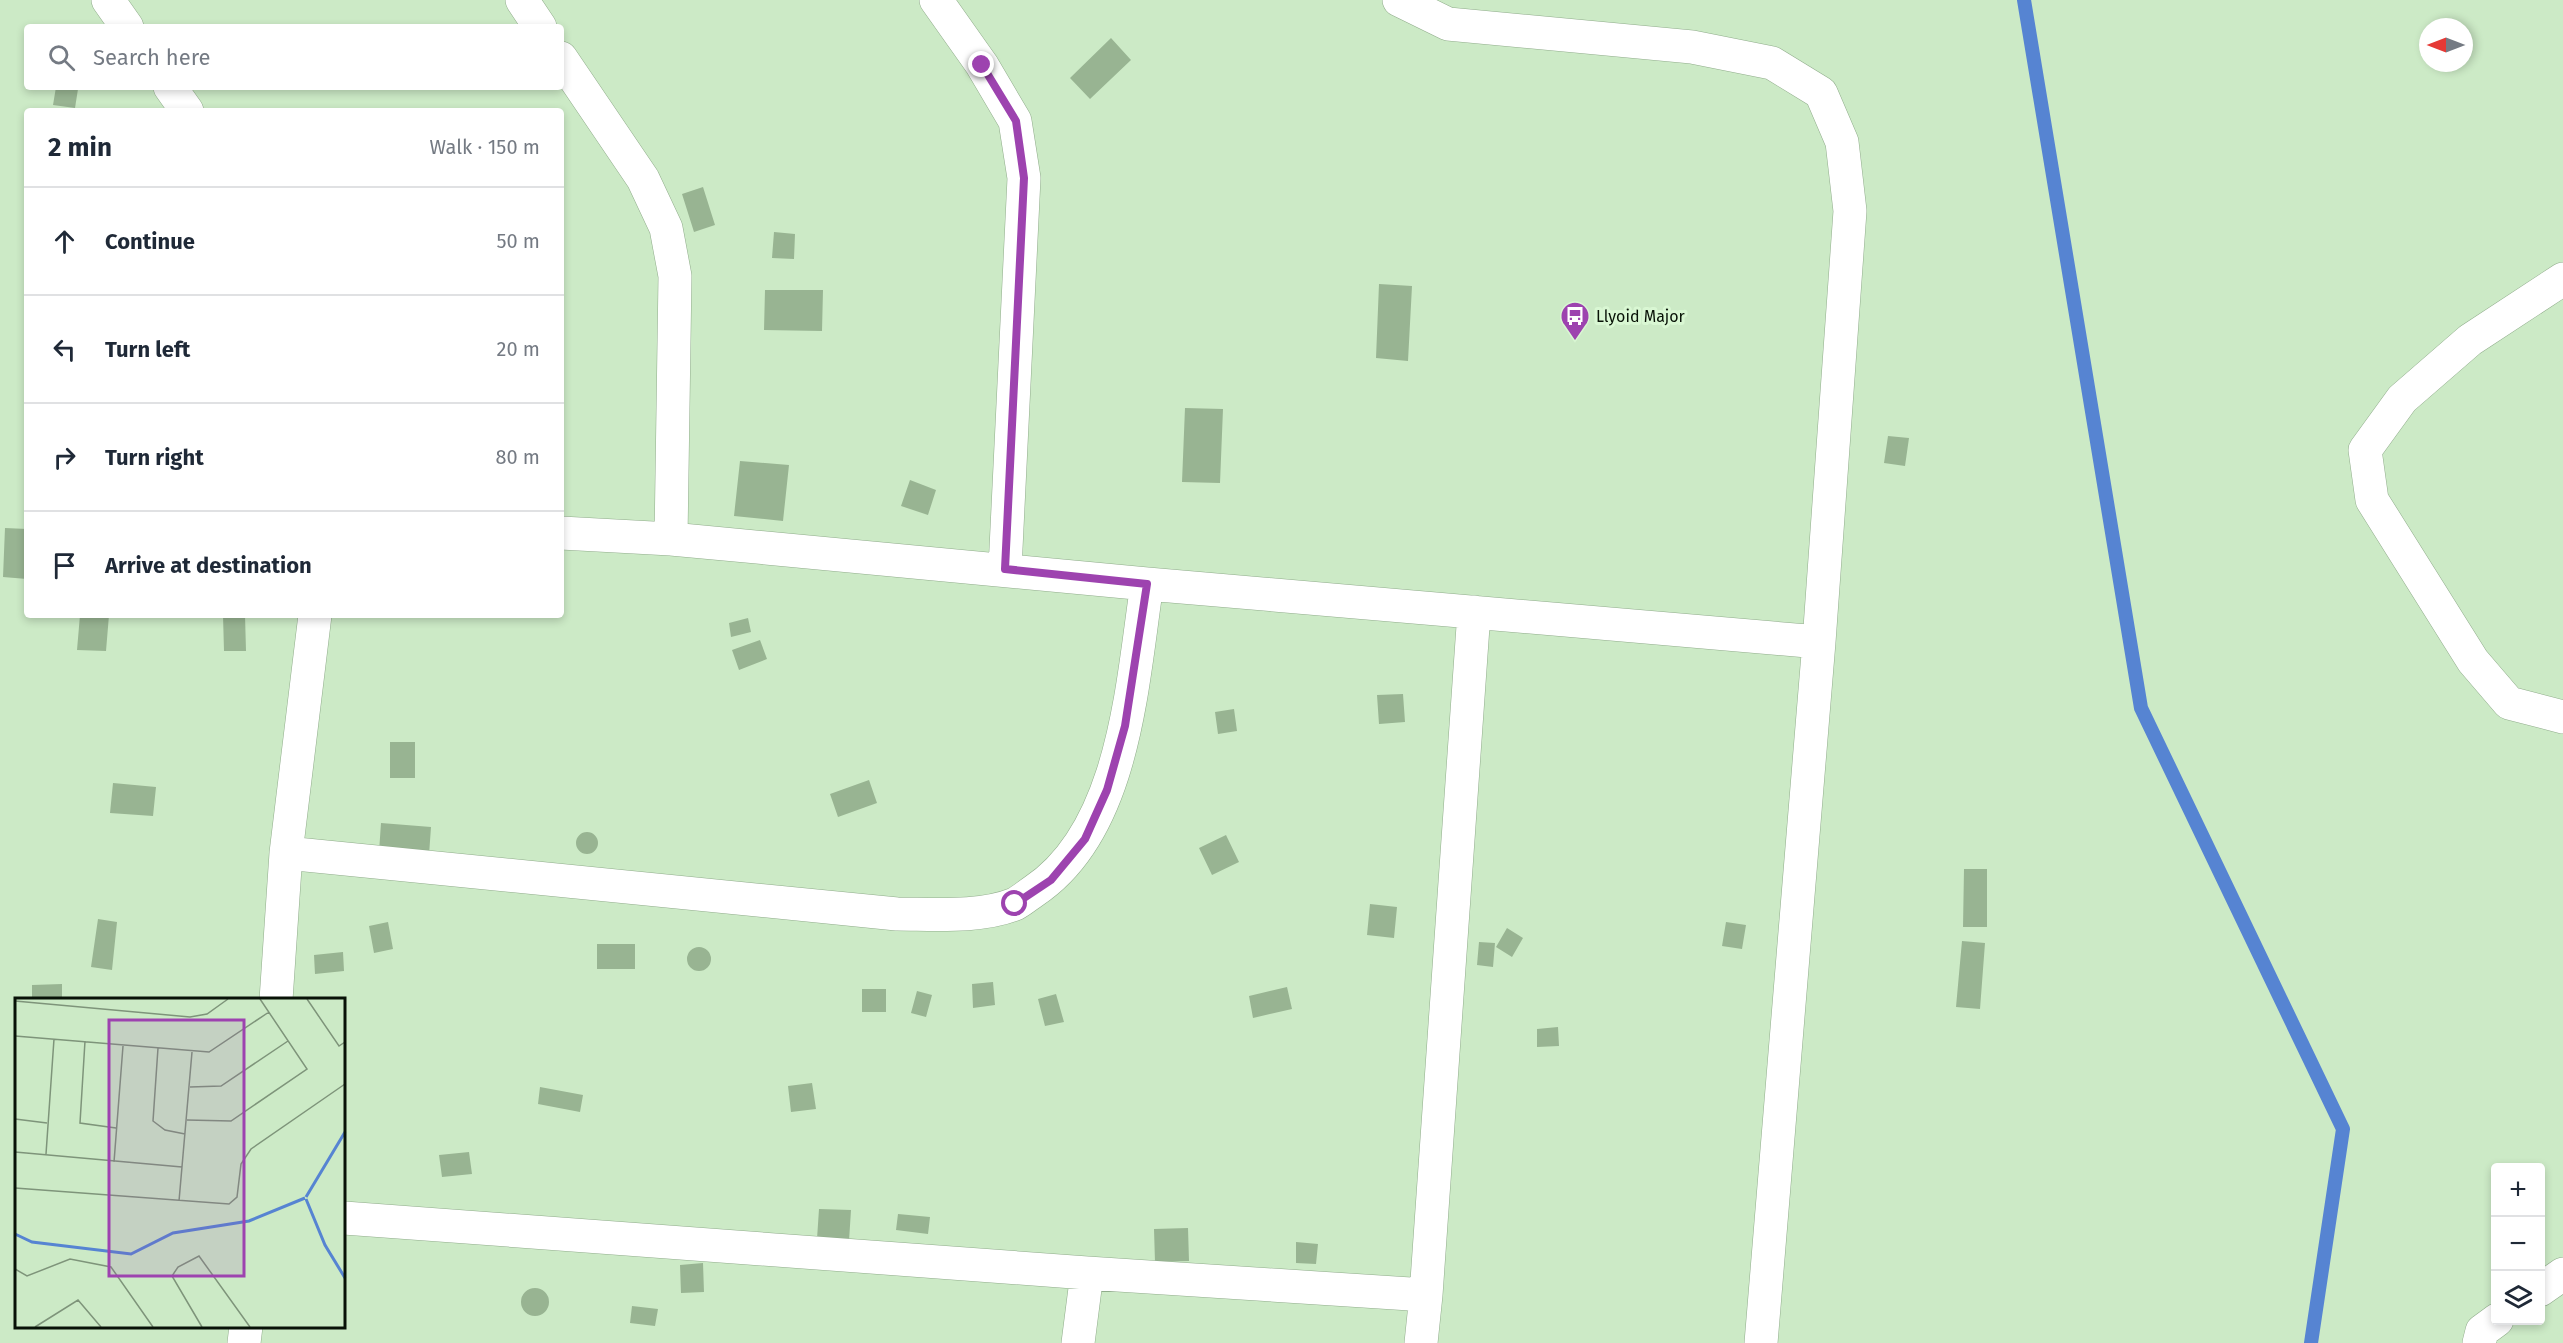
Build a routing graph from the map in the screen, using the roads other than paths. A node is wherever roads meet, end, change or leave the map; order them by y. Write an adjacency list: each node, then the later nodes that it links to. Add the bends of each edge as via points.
1 (108, 0): 5 (street)
2 (522, 0): 6 (street)
3 (936, 0): 13 (street, via 1016,121 1024,178)
4 (1399, 0): 17 (street, via 1448,24 1692,46 1772,63 1821,93 1842,142 1851,211)
5 (125, 24)
6 (538, 24)
7 (564, 62): 12 (street, via 643,179 666,228 675,276)
8 (172, 90): 9 (street)
9 (185, 108)
10 (2563, 279): 18 (street, via 2470,340 2402,399 2365,450 2372,500 2473,661 2509,703)
11 (564, 533): 12 (street)
12 (671, 539): 13 (street)
13 (1005, 569): 14 (street)
14 (1147, 584): 15 (street); 19 (street, via 1125,726 1107,790 1085,839 1051,880 1015,904 972,913 897,914)
15 (1474, 612): 17 (street); 25 (street)
16 (315, 618): 19 (street)
17 (1819, 642): 31 (street)
18 (2563, 717)
19 (286, 853): 20 (street)
20 (276, 998)
21 (345, 1218): 22 (street)
22 (1087, 1273): 25 (street); 29 (street)
23 (2563, 1274): 24 (street)
24 (2545, 1287)
25 (1426, 1295): 30 (street)
26 (2491, 1324): 32 (street, via 2482,1331)
27 (246, 1328): 28 (street)
28 (244, 1343)
29 (1078, 1343)
30 (1421, 1343)
31 (1761, 1343)
32 (2479, 1343)

